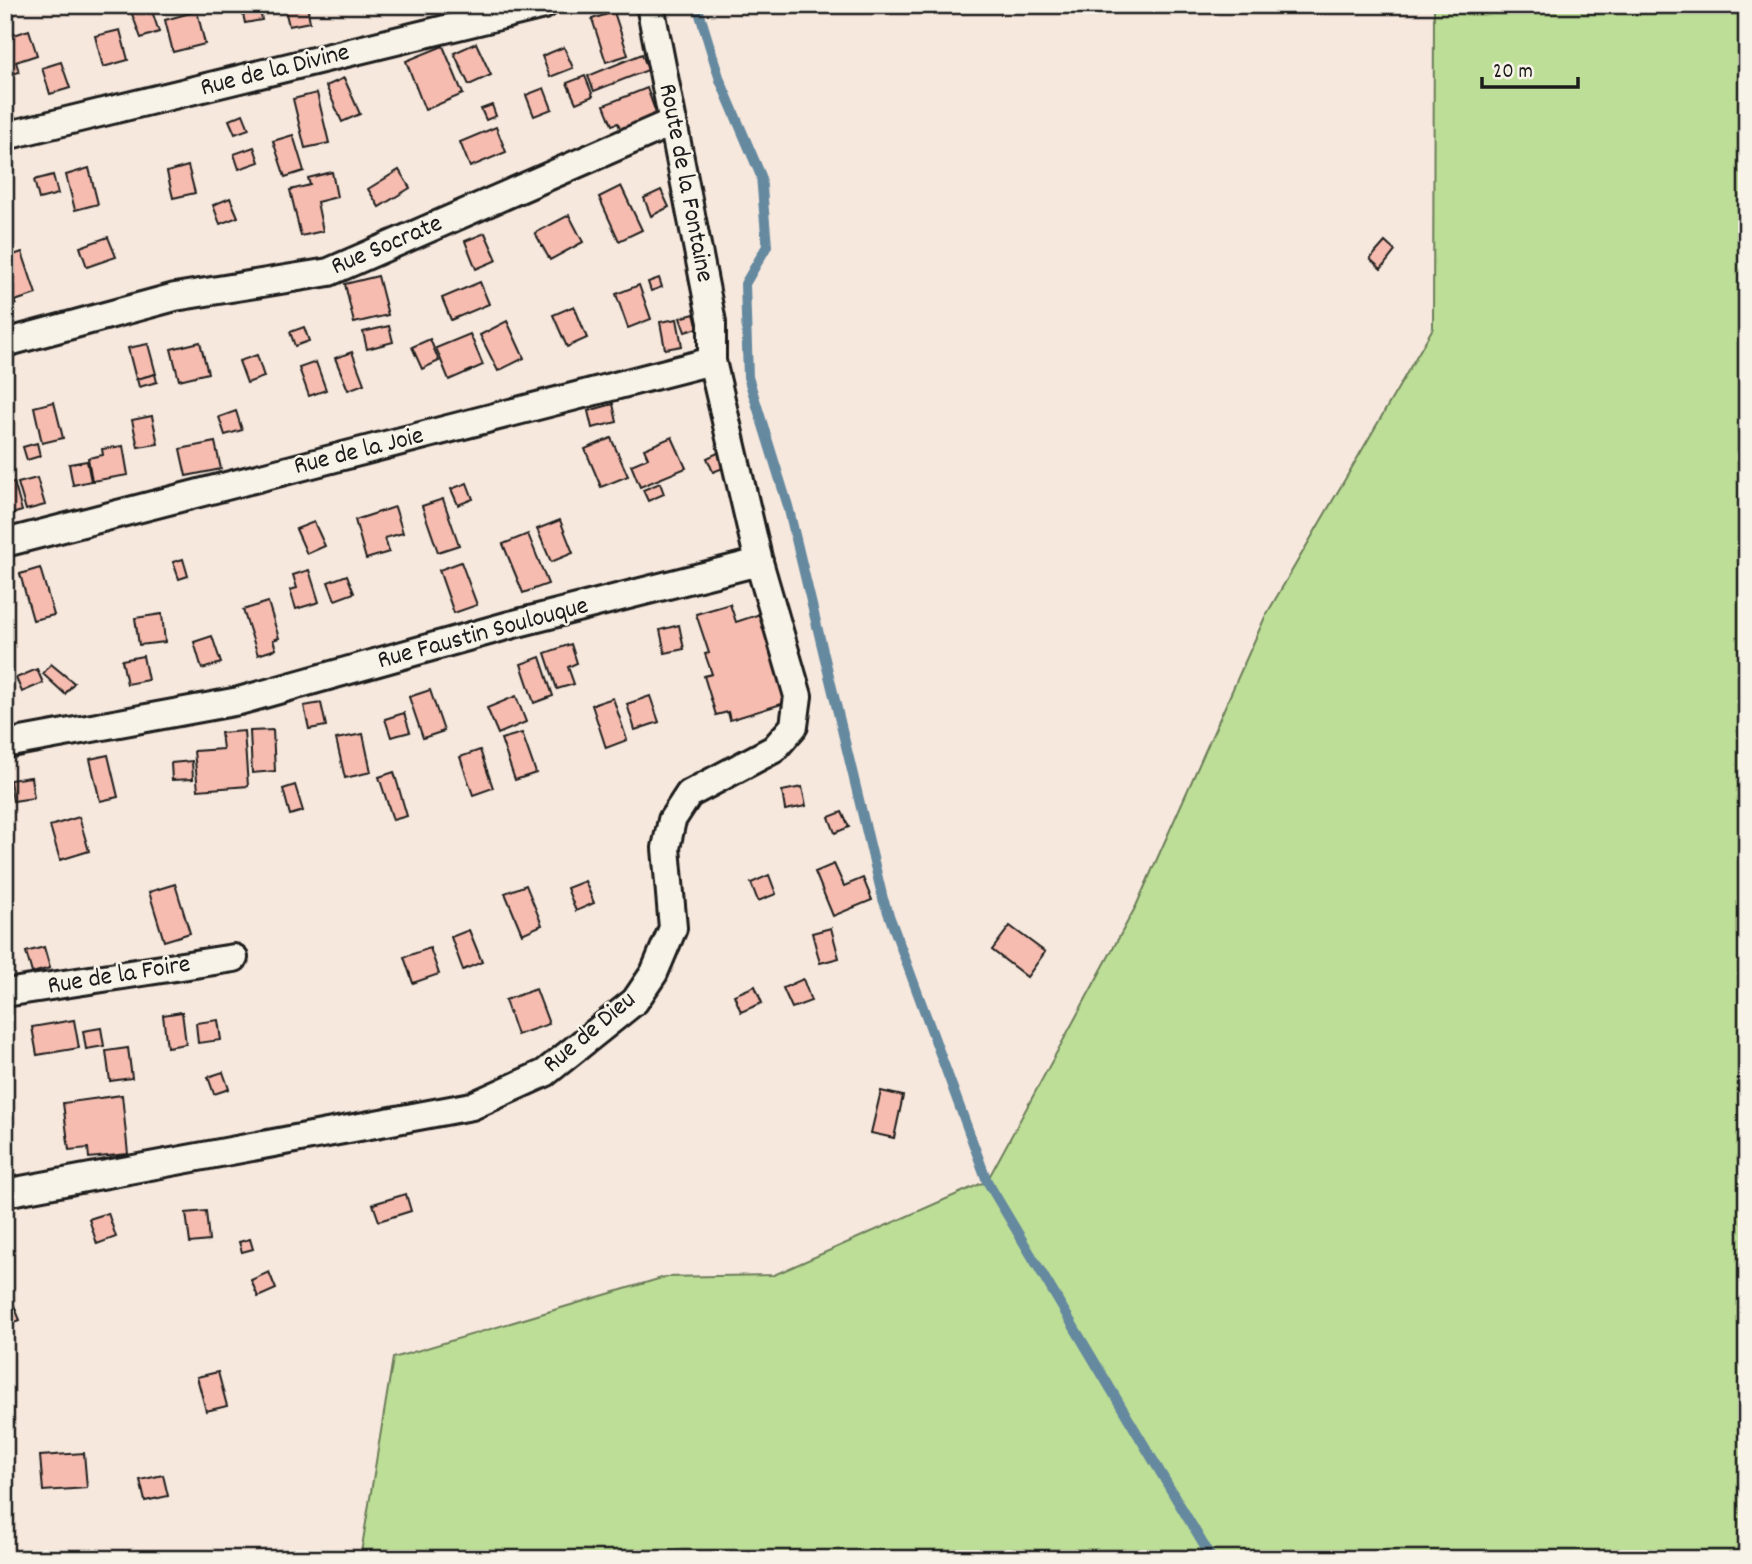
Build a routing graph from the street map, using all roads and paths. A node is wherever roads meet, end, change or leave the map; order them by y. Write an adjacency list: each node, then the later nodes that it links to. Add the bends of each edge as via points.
1 (544, 5): 4 (street, Rue de la Divine)
2 (650, 5): 3 (street, Route de la Fontaine)
3 (673, 122): 5 (street, Rue Socrate, via 329,272 175,297); 6 (street, Route de la Fontaine, via 712,322)
4 (5, 136)
5 (5, 343)
6 (712, 361): 7 (street, Rue de la Joie); 8 (street)
7 (5, 543)
8 (759, 562): 9 (street, Rue Faustin Soulouque, via 239,701); 12 (street, Rue de Dieu, via 798,696 794,726 774,749 689,794 672,820 666,848 673,928 654,973 635,1001 545,1073 472,1106)
9 (5, 744)
10 (234, 958): 11 (street, Rue de la Foire)
11 (5, 993)
12 (5, 1193)

